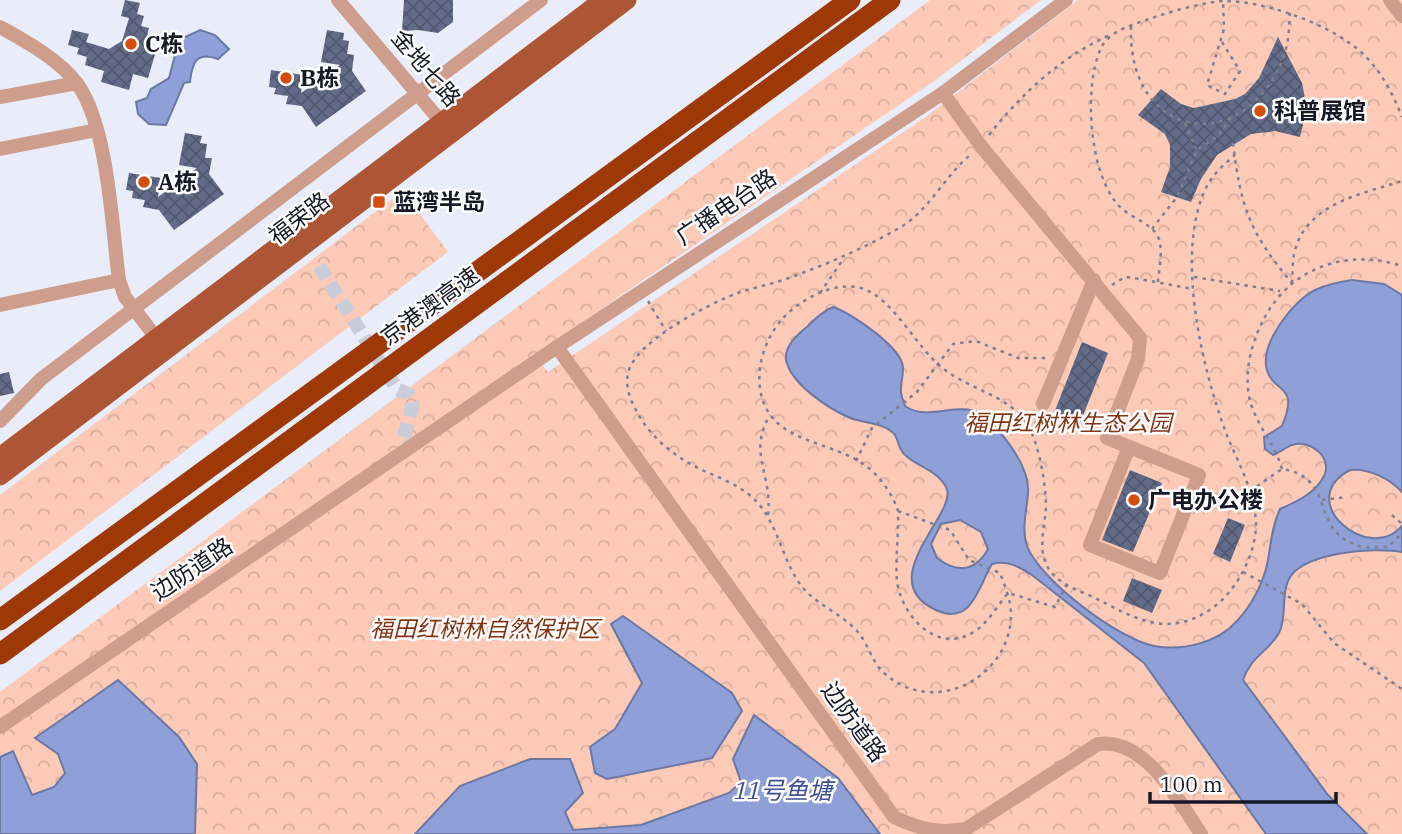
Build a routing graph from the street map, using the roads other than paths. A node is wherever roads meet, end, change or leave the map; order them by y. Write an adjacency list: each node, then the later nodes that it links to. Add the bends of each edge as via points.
1 (338, 0): 12 (street, 金地七路)
2 (541, 0): 12 (street)
3 (603, 0): 15 (main road, 福荣路)
4 (628, 0): 15 (main road, 福荣路)
5 (850, 0): 30 (highway, 京港澳高速)
6 (890, 0): 31 (highway, 京港澳高速)
7 (1066, 0): 13 (street, 广播电台路)
8 (1390, 0): 9 (street)
9 (1402, 16)
10 (0, 27): 11 (street, via 42,52)
11 (77, 83): 14 (street); 16 (street, via 93,111)
12 (418, 93): 15 (street, 金地七路); 21 (street)
13 (943, 93): 19 (street, via 981,146); 23 (street, 广播电台路)
14 (0, 97)
15 (447, 128): 22 (main road, 福荣路)
16 (97, 130): 17 (street); 18 (street)
17 (0, 149)
18 (119, 280): 20 (street); 21 (street)
19 (1099, 286): 24 (street); 26 (street, via 1140,338 1139,359 1107,438)
20 (0, 304)
21 (134, 308): 22 (street); 25 (street, via 32,386)
22 (161, 344): 28 (main road, 福荣路); 29 (main road, 福荣路)
23 (557, 347): 27 (street, 广播电台路); 33 (street, 边防道路, via 894,817 930,831 966,829 1098,744 1113,742 1129,748 1153,768)
24 (1043, 404)
25 (0, 421)
26 (1129, 447): 26 (street, via 1199,475 1160,573 1090,545)
27 (409, 449): 32 (street, 边防道路)
28 (0, 457)
29 (0, 476)
30 (0, 620)
31 (0, 654)
32 (0, 727)
33 (1201, 834)

